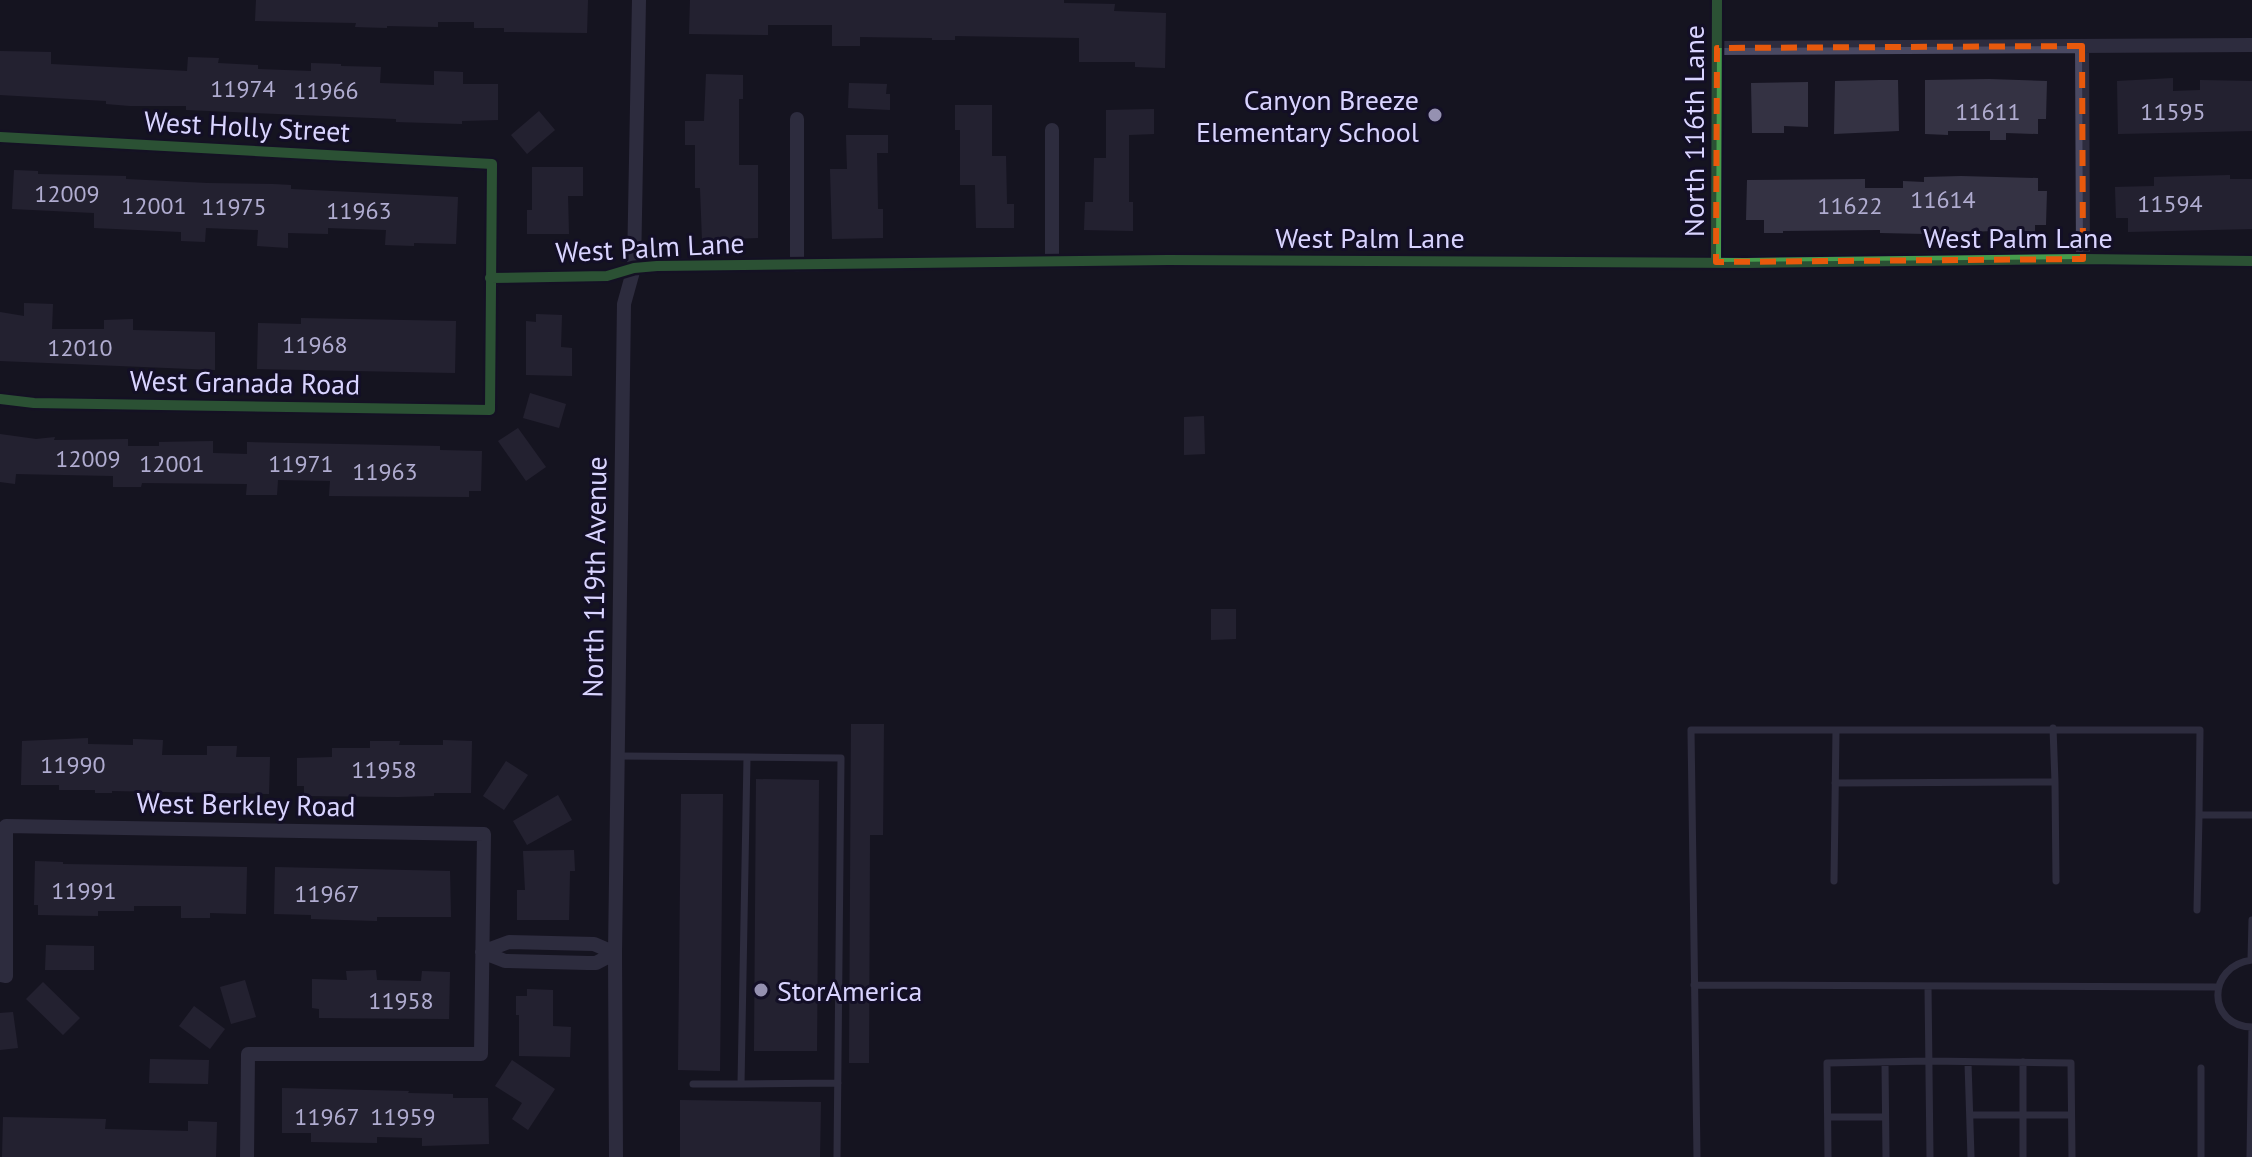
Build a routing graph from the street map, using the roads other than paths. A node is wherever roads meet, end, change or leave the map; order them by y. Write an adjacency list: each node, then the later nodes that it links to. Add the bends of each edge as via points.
1 (639, 0): 14 (street, North 119th Avenue)
2 (1717, 0): 5 (street, North 116th Lane)
3 (2252, 45): 4 (street)
4 (2082, 46): 5 (street); 9 (street)
5 (1717, 48): 12 (street, North 116th Lane)
6 (797, 119): 13 (street)
7 (1052, 130): 10 (street)
8 (0, 137): 15 (street, West Holly Street, via 492,164)
9 (2083, 259): 11 (street, West Palm Lane); 12 (street, West Palm Lane)
10 (1052, 261): 12 (street, West Palm Lane); 13 (street, West Palm Lane)
11 (2252, 261)
12 (1716, 262)
13 (797, 265): 14 (street, West Palm Lane)
14 (634, 268): 15 (street, West Palm Lane, via 607,276); 19 (street, North 119th Avenue, via 624,304)
15 (490, 278): 16 (street, West Granada Road, via 490,410)
16 (0, 399)
17 (2053, 728): 18 (lane); 21 (lane); 23 (lane, via 2200,730)
18 (1836, 730): 22 (lane); 33 (lane, via 1691,730)
19 (618, 756): 20 (lane); 30 (street, North 119th Avenue)
20 (747, 757): 42 (lane, via 841,758); 44 (lane)
21 (2055, 782): 22 (lane); 26 (lane)
22 (1835, 783): 25 (lane)
23 (2199, 815): 24 (lane); 27 (lane)
24 (2252, 815)
25 (1834, 881)
26 (2056, 881)
27 (2197, 910)
28 (2252, 920): 31 (lane)
29 (482, 952): 30 (street, via 509,942 594,944); 32 (street, West Berkley Road, via 484,834 6,826); 50 (street, via 481,1054 248,1054)
30 (615, 953): 51 (street, North 119th Avenue)
31 (2252, 960): 35 (lane, via 2231,967)
32 (3, 976)
33 (1694, 985): 34 (lane); 53 (lane)
34 (1928, 986): 35 (lane); 37 (lane)
35 (2218, 987): 36 (lane, via 2226,1016)
36 (2252, 1027): 61 (lane)
37 (1929, 1061): 38 (lane); 40 (lane); 56 (lane)
38 (1885, 1062): 48 (lane, via 1827,1063); 49 (lane)
39 (2023, 1062): 40 (lane); 46 (lane, via 2071,1063); 47 (lane)
40 (1968, 1063): 45 (lane)
41 (2201, 1068): 60 (lane)
42 (838, 1083): 44 (lane); 52 (lane)
43 (693, 1084): 44 (lane)
44 (741, 1084)
45 (1970, 1115): 47 (lane); 57 (lane)
46 (2071, 1115): 47 (lane); 59 (lane)
47 (2023, 1116): 58 (lane)
48 (1828, 1117): 49 (lane); 54 (lane)
49 (1885, 1117): 55 (lane)
50 (247, 1157)
51 (616, 1157)
52 (837, 1157)
53 (1697, 1157)
54 (1828, 1157)
55 (1886, 1157)
56 (1930, 1157)
57 (1971, 1157)
58 (2023, 1157)
59 (2072, 1157)
60 (2201, 1157)
61 (2250, 1157)

